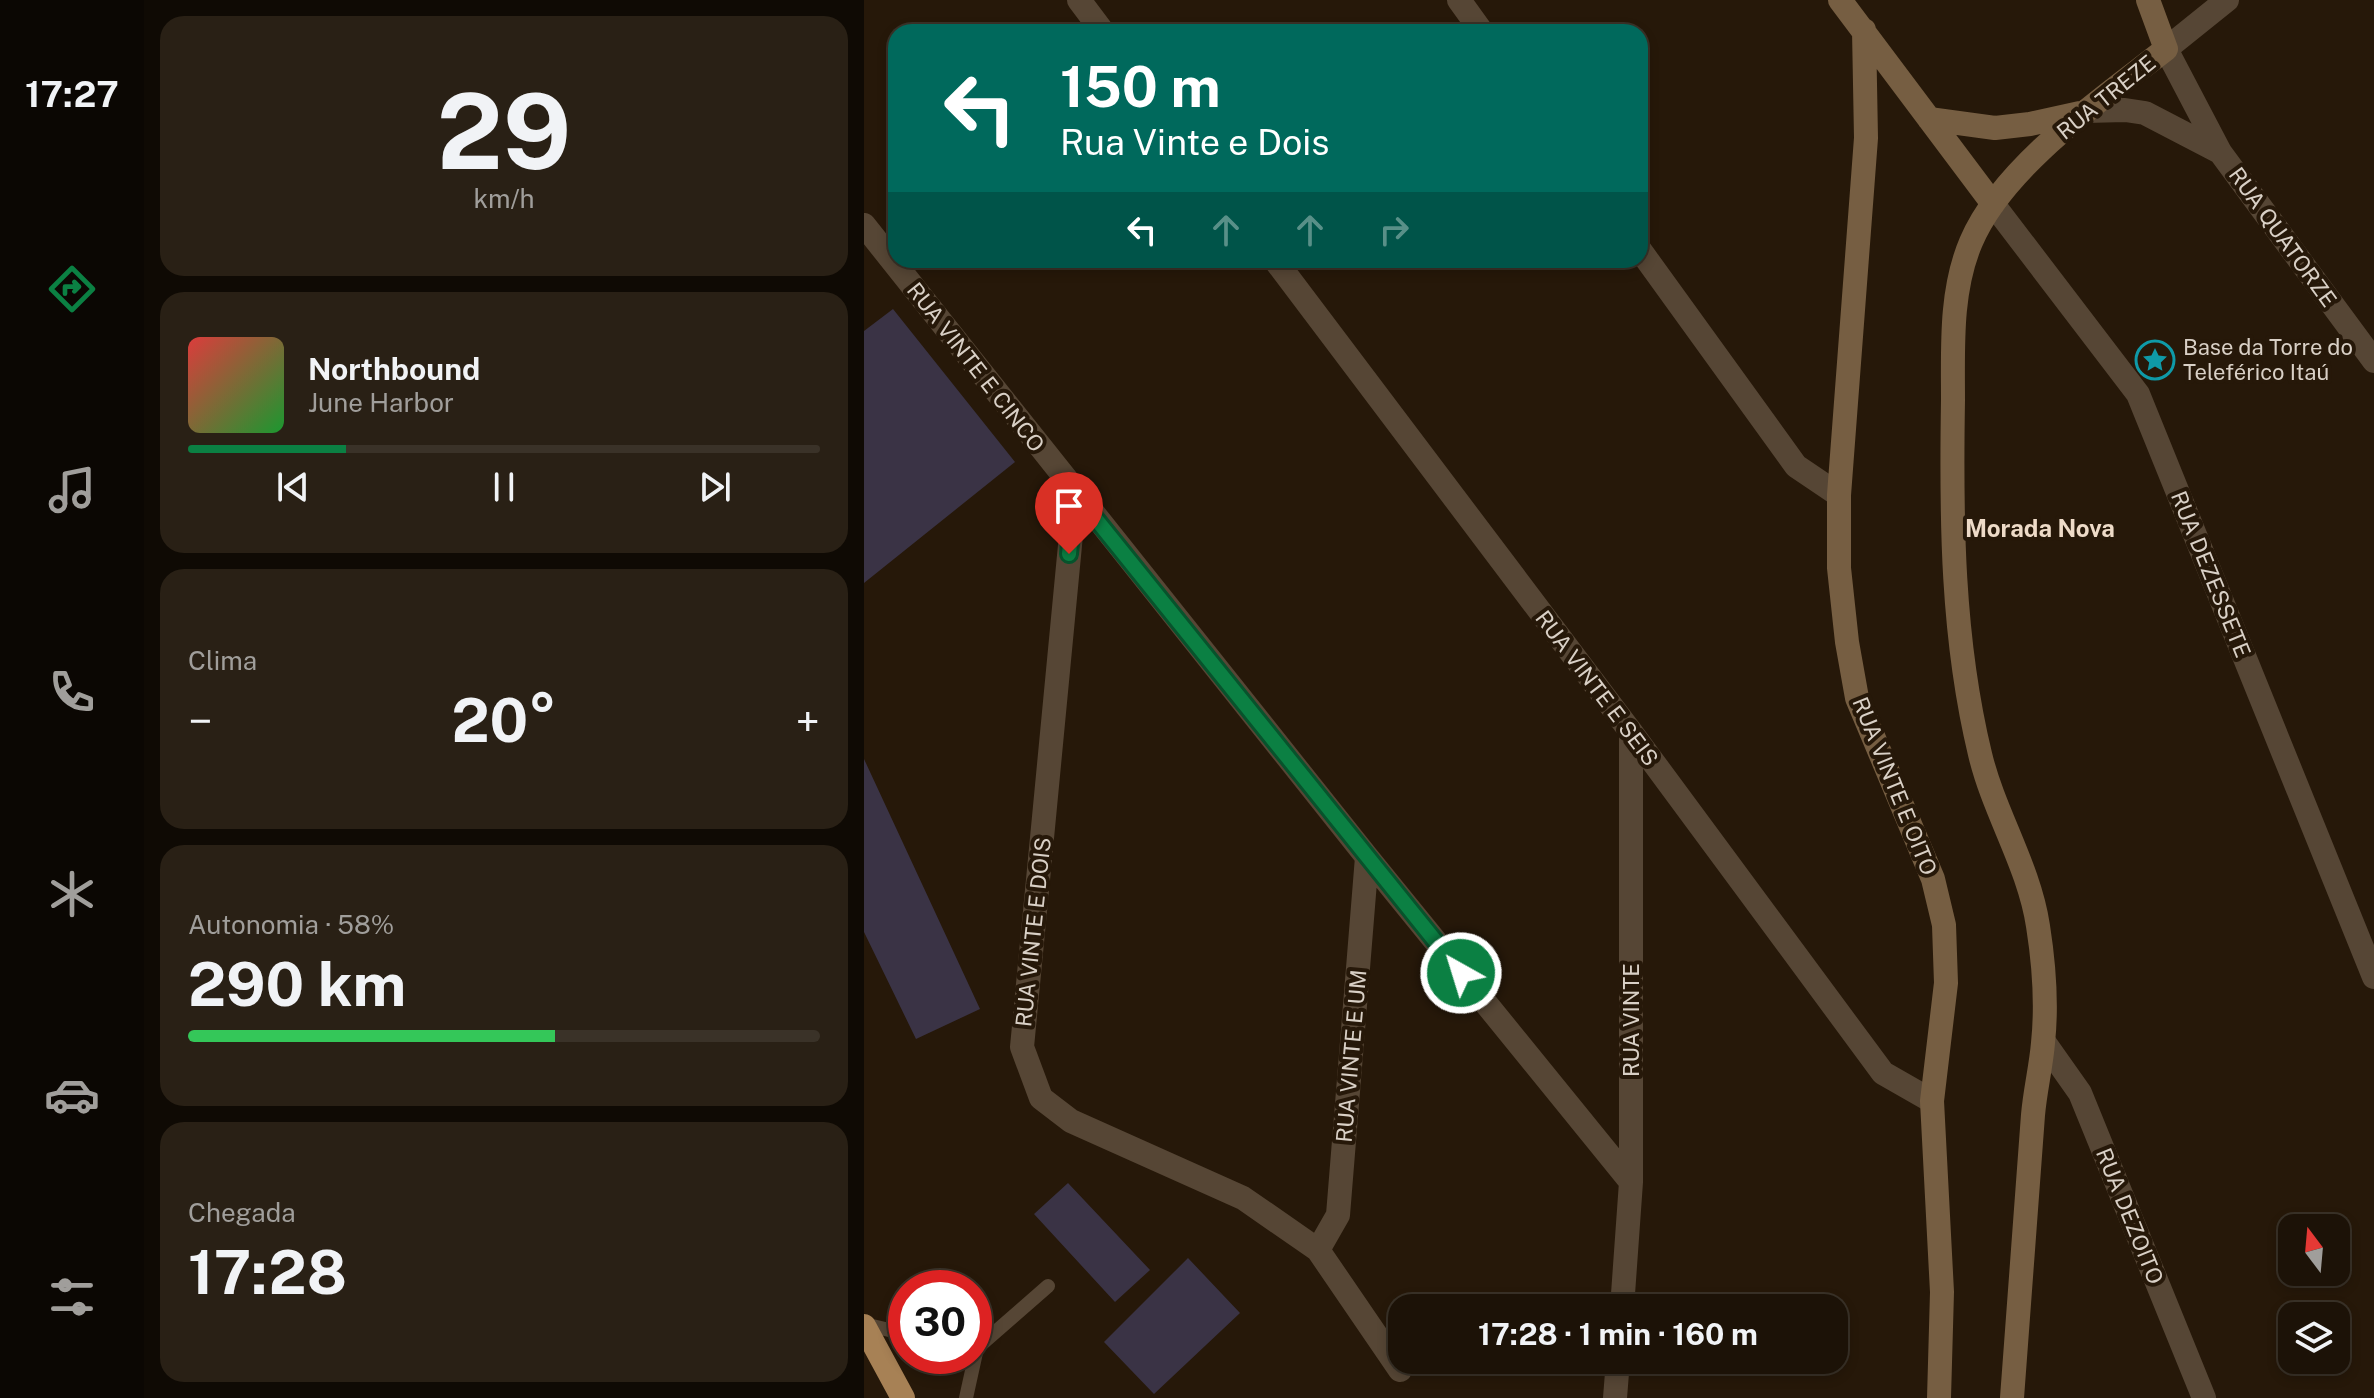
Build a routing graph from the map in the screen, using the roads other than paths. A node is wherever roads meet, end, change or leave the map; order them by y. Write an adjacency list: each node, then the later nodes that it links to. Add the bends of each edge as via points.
1 (1079, 0): 6 (street)
2 (1459, 0): 7 (street)
3 (1840, 0): 8 (main road)
4 (2148, 0): 9 (main road, RUA QUATORZE)
5 (2227, 0): 9 (street, RUA TREZE)
6 (1097, 24)
7 (1476, 24)
8 (1864, 30): 11 (main road); 21 (main road, RUA VINTE E OITO, via 1866,138)
9 (2166, 49): 10 (main road, RUA TREZE); 12 (street, RUA QUATORZE)
10 (2086, 111): 11 (main road, via 1995,128); 12 (street, RUA QUATORZE, via 2145,113); 13 (main road, RUA TREZE, via 2041,150)
11 (1929, 119): 13 (main road)
12 (2220, 152): 19 (street, RUA QUATORZE)
13 (1993, 204): 24 (street, RUA DEZESSETE, via 2138,394); 25 (main road, via 1971,241 1958,285 1951,502 1956,597 1965,684 1981,760 2038,925)
14 (864, 225): 15 (street, RUA VINTE E CINCO)
15 (888, 255)
16 (1648, 261): 21 (street, via 1796,466)
17 (898, 268): 20 (street, RUA VINTE E CINCO)
18 (1281, 268): 22 (street, RUA VINTE E SEIS)
19 (2374, 361)
20 (1075, 493): 23 (street, RUA VINTE E CINCO); 28 (street, RUA VINTE E DOIS, via 1022,1047 1041,1098 1071,1121 1243,1198)
21 (1839, 495): 26 (main road, RUA VINTE E OITO, via 1839,568 1857,698 1933,879 1944,925 1946,983)
22 (1631, 732): 26 (street, RUA VINTE E SEIS, via 1883,1073); 27 (street, RUA VINTE)
23 (1367, 857): 27 (street, RUA VINTE E CINCO); 28 (street, RUA VINTE E UM, via 1338,1215)
24 (2374, 977)
25 (2044, 1042): 41 (main road, via 2034,1108); 42 (street, RUA DEZOITO, via 2080,1093)
26 (1932, 1101): 40 (main road, RUA VINTE E OITO, via 1942,1292)
27 (1631, 1182): 30 (street, RUA VINTE)
28 (1318, 1250): 34 (street, RUA VINTE E DOIS)
29 (1048, 1286): 33 (lane)
30 (1623, 1294)
31 (864, 1325): 32 (lane); 37 (highway)
32 (888, 1330)
33 (992, 1334)
34 (1388, 1352)
35 (970, 1374): 38 (lane)
36 (1617, 1374): 39 (street)
37 (903, 1398)
38 (966, 1398)
39 (1615, 1398)
40 (1939, 1398)
41 (2012, 1398)
42 (2204, 1398)

